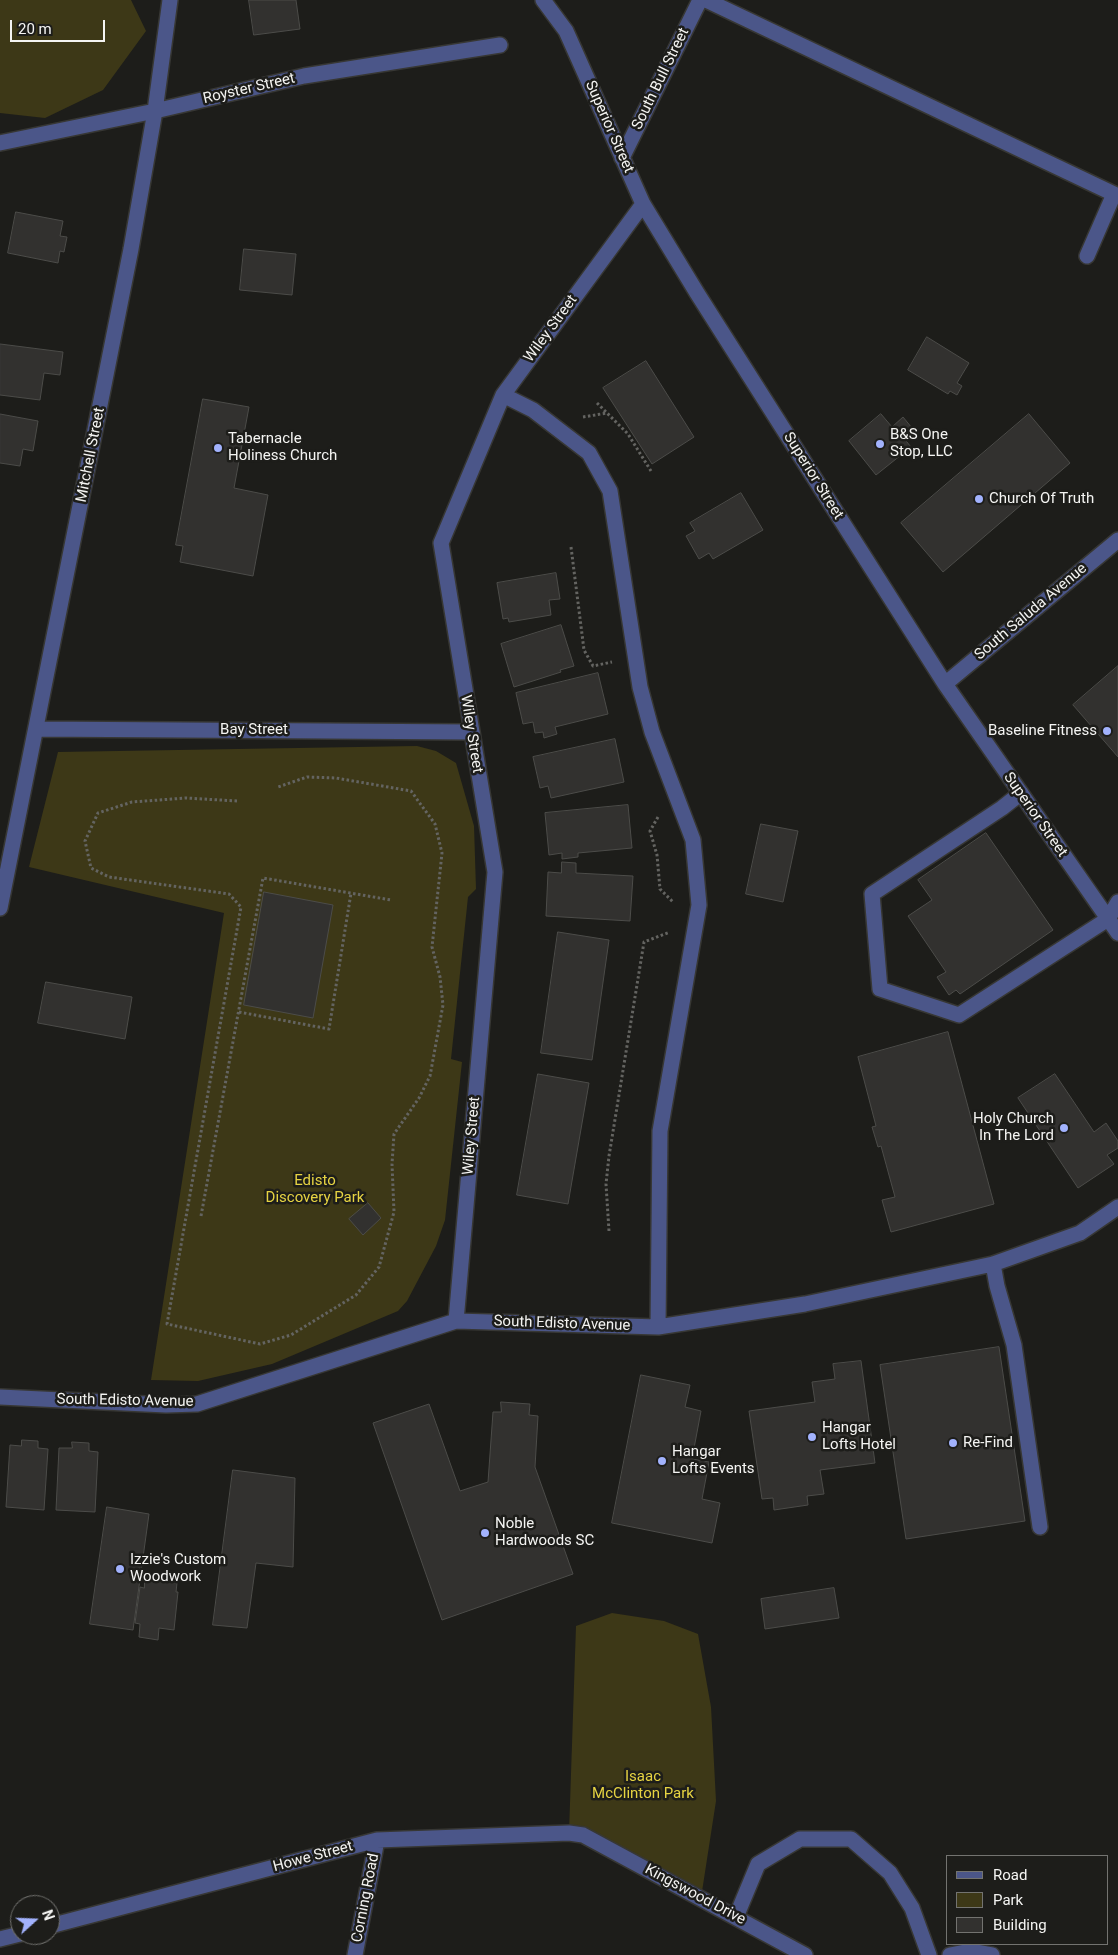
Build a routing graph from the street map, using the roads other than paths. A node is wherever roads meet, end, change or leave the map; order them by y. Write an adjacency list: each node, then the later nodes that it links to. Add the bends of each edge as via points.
1 (170, 0): 6 (street, Mitchell Street)
2 (543, 0): 8 (street, Superior Street, via 566,31)
3 (700, 0): 8 (street, South Bull Street)
4 (706, 0): 9 (street)
5 (500, 45): 6 (street, Royster Street, via 304,76)
6 (155, 111): 7 (street, Royster Street); 15 (street, Mitchell Street)
7 (0, 143)
8 (622, 158): 10 (street, Superior Street)
9 (1116, 190): 11 (street)
10 (643, 204): 12 (street, Wiley Street); 14 (street, Superior Street)
11 (1087, 256)
12 (502, 395): 16 (street, Wiley Street, via 441,543); 25 (street, via 533,410 588,453 610,491 640,687 652,732 693,840 699,905 660,1131)
13 (1118, 540): 14 (street, South Saluda Avenue)
14 (945, 684): 17 (street, Superior Street)
15 (37, 729): 16 (street, Bay Street); 19 (street, Mitchell Street)
16 (471, 732): 24 (street, Wiley Street, via 495,872)
17 (1020, 793): 20 (street, Superior Street); 20 (street, via 872,894 880,989 959,1015)
18 (1118, 902): 20 (street)
19 (0, 908)
20 (1108, 919): 21 (street, Superior Street)
21 (1118, 933)
22 (1118, 1207): 23 (street, South Edisto Avenue, via 1080,1233)
23 (993, 1264): 25 (street, South Edisto Avenue, via 805,1304); 27 (street, via 1014,1345)
24 (456, 1321): 25 (street, South Edisto Avenue); 26 (street, South Edisto Avenue, via 197,1404)
25 (658, 1327)
26 (0, 1397)
27 (1040, 1527)
28 (583, 1835): 29 (street, Howe Street); 30 (street, Kingswood Drive)
29 (377, 1840): 31 (street, Howe Street); 32 (street, Corning Road)
30 (736, 1917): 33 (street, Kingswood Drive); 34 (street, via 758,1864 800,1839 851,1839 890,1873 912,1908)
31 (60, 1923)
32 (355, 1955)
33 (806, 1955)
34 (929, 1955)
35 (950, 1955): 36 (street, via 970,1951)
36 (992, 1955)

